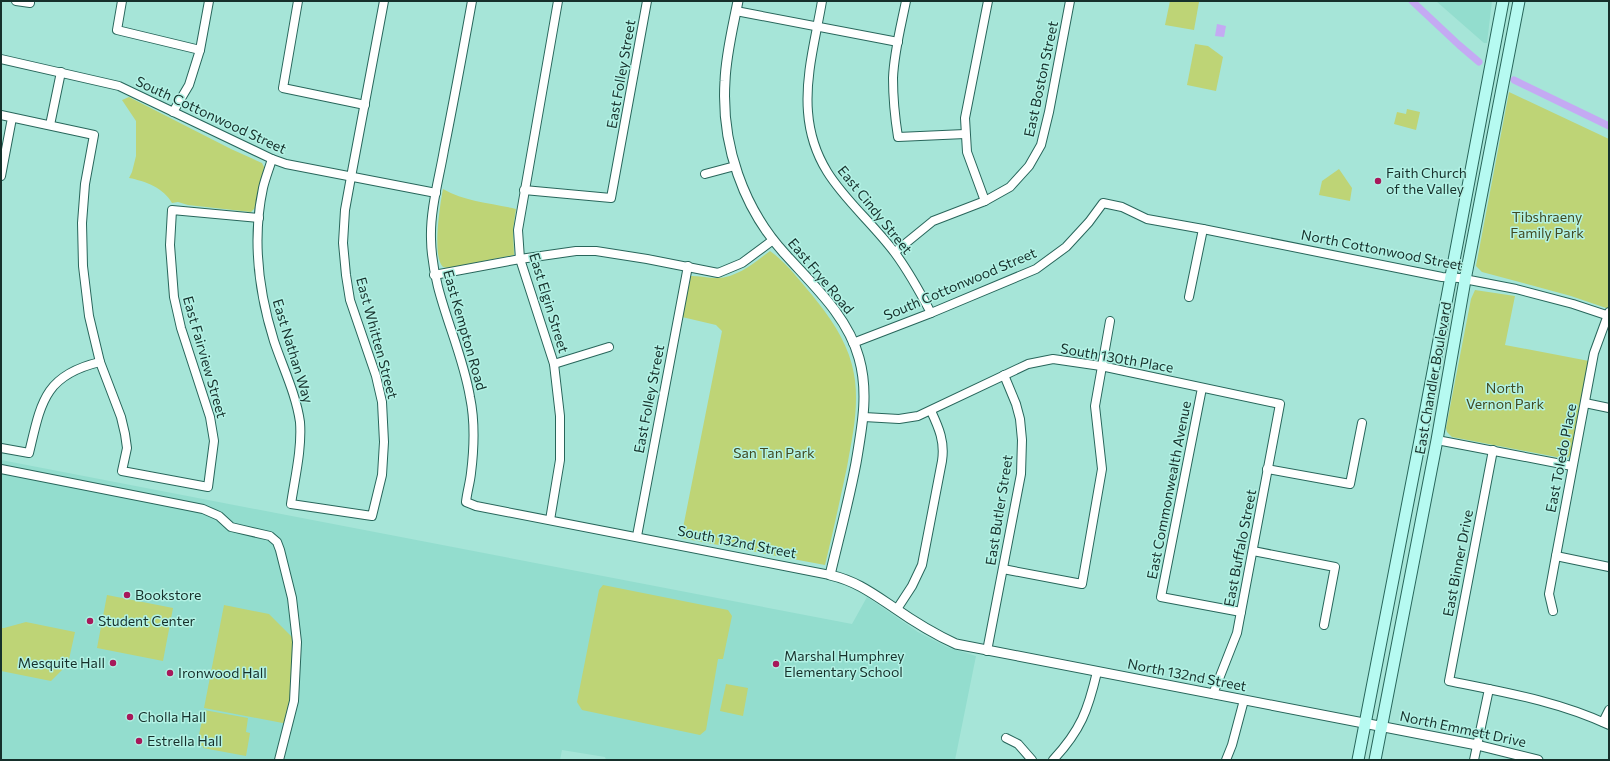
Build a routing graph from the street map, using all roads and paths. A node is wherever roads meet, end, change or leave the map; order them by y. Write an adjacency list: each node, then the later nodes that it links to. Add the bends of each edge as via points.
1 (16, 1): 16 (street)
2 (122, 1): 20 (street, via 117,30)
3 (209, 1): 20 (street)
4 (298, 1): 23 (street, via 283,88)
5 (384, 1): 23 (street, East Whitten Street)
6 (472, 1): 36 (street, East Kempton Road)
7 (558, 1): 35 (street, East Elgin Street)
8 (647, 1): 35 (street, East Folley Street, via 611,198)
9 (738, 1): 17 (street, East Frye Road)
10 (822, 1): 18 (street, East Cindy Street)
11 (906, 1): 19 (street)
12 (988, 1): 28 (street, via 965,118)
13 (1070, 1): 38 (street, East Boston Street, via 1041,144 1029,166 1010,188)
14 (1503, 1): 29 (main road, East Chandler Boulevard)
15 (1519, 1): 37 (main road, East Chandler Boulevard)
16 (30, 2)
17 (736, 11): 18 (street); 31 (street, East Frye Road, via 724,99)
18 (817, 27): 19 (street); 43 (street, East Cindy Street, via 808,84 808,113 813,140 822,165 834,183)
19 (898, 42): 28 (street, via 893,78 898,137)
20 (200, 50): 24 (street, via 189,84)
21 (1, 59): 22 (street, South Cottonwood Street)
22 (61, 72): 24 (street, South Cottonwood Street, via 119,86); 27 (street)
23 (364, 106): 34 (street, East Whitten Street)
24 (174, 112): 30 (street, South Cottonwood Street)
25 (1, 115): 26 (street)
26 (12, 118): 27 (street); 33 (street)
27 (50, 125): 55 (street, via 94,135 85,184 82,223 83,266 89,316)
28 (966, 134): 38 (street, via 971,164)
29 (1475, 150): 37 (main road, via 1480,156 1475,193); 47 (main road, East Chandler Boulevard)
30 (272, 159): 34 (street, South Cottonwood Street); 39 (street, East Nathan Way, via 263,188)
31 (735, 166): 32 (street); 42 (street, East Frye Road, via 750,202)
32 (705, 174)
33 (1, 176)
34 (351, 177): 36 (street, South Cottonwood Street); 73 (street, East Whitten Street, via 345,210 346,275 350,300 376,376 382,402 382,475 372,516)
35 (524, 190): 44 (street, East Elgin Street, via 518,230)
36 (436, 193): 46 (street, East Kempton Road, via 431,238)
37 (1481, 200): 48 (main road, East Chandler Boulevard)
38 (985, 201): 43 (street, East Boston Street, via 933,221)
39 (259, 218): 55 (street, East Fairview Street, via 172,210 170,245 174,297 181,328 210,417 214,441 208,487 122,471 127,448 125,434); 73 (street, East Nathan Way, via 258,264 265,310 300,422 299,458)
40 (1148, 219): 41 (street, North Cottonwood Street); 50 (street, South Cottonwood Street, via 1122,207 1103,203 1066,247 1036,269)
41 (1203, 229): 47 (street, North Cottonwood Street, via 1430,275); 49 (street)
42 (773, 240): 45 (street, via 742,263 718,273); 53 (street, East Frye Road, via 834,309)
43 (895, 252): 50 (street, East Cindy Street, via 914,280)
44 (520, 259): 45 (street, via 576,251 596,251); 46 (street); 56 (street, East Elgin Street)
45 (688, 266): 75 (street, East Folley Street)
46 (434, 275): 72 (street, East Kempton Road, via 465,370 471,398 471,473)
47 (1451, 277): 48 (street, North Cottonwood Street); 91 (main road, East Chandler Boulevard)
48 (1465, 280): 51 (street, North Cottonwood Street, via 1539,295); 66 (main road, East Chandler Boulevard)
49 (1189, 297)
50 (931, 313): 53 (street, South Cottonwood Street)
51 (1608, 315): 61 (street, East Toledo Place, via 1594,353)
52 (1110, 321): 57 (street)
53 (853, 343): 64 (street, East Frye Road, via 863,376)
54 (609, 347): 56 (street)
55 (100, 362): 67 (street, via 83,366 60,378 52,388 40,412 29,453)
56 (554, 364): 74 (street, East Elgin Street, via 560,416 560,460)
57 (1101, 366): 58 (street, South 130th Place, via 1053,359 1028,364); 59 (street, South 130th Place); 79 (street, via 1095,406 1102,469 1082,584)
58 (1004, 375): 63 (street, South 130th Place); 79 (street, East Butler Street, via 1020,419 1022,459)
59 (1202, 388): 60 (street, South 130th Place); 83 (street, East Commonwealth Avenue, via 1161,597)
60 (1280, 404): 71 (street, East Buffalo Street)
61 (1585, 404): 62 (street); 69 (street, East Toledo Place)
62 (1609, 408)
63 (931, 411): 64 (street, South 130th Place, via 899,419); 81 (street, via 944,451 922,565)
64 (864, 416): 80 (street, East Frye Road, via 850,493)
65 (1362, 423): 71 (street, via 1350,484)
66 (1437, 440): 68 (street); 93 (main road, East Chandler Boulevard)
67 (1, 448)
68 (1493, 450): 69 (street); 87 (street, East Binner Drive, via 1449,681)
69 (1572, 466): 77 (street, East Toledo Place)
70 (1, 469): 96 (street, via 203,509 219,516 231,527 270,536 277,542 292,598 297,641 294,702)
71 (1268, 469): 76 (street, East Buffalo Street)
72 (466, 502): 74 (street, South 132nd Street)
73 (291, 504)
74 (550, 520): 75 (street, South 132nd Street)
75 (637, 536): 80 (street, South 132nd Street)
76 (1253, 551): 83 (street, East Buffalo Street); 84 (street, via 1335,567)
77 (1556, 556): 78 (street); 82 (street, East Toledo Place, via 1549,594)
78 (1609, 567)
79 (1003, 569): 85 (street, East Butler Street)
80 (830, 575): 81 (street, South 132nd Street, via 864,587)
81 (897, 609): 85 (street, South 132nd Street, via 945,639)
82 (1553, 611)
83 (1241, 612): 88 (street, East Buffalo Street, via 1237,633)
84 (1324, 625)
85 (987, 651): 86 (street, North 132nd Street)
86 (1097, 672): 88 (street, North 132nd Street); 98 (street, via 1086,713 1065,747)
87 (1489, 689): 92 (street, via 1560,706); 95 (street)
88 (1212, 694): 89 (street, North 132nd Street)
89 (1244, 700): 91 (street, North 132nd Street); 99 (street)
90 (1609, 710): 92 (street)
91 (1366, 723): 93 (street, North 132nd Street); 100 (main road, East Chandler Boulevard)
92 (1606, 724)
93 (1381, 726): 95 (street, North Emmett Drive); 101 (main road, East Chandler Boulevard)
94 (1006, 738): 97 (street, via 1018,744)
95 (1477, 745): 102 (street); 103 (street, North Emmett Drive)
96 (279, 760)
97 (1032, 760)
98 (1053, 760)
99 (1226, 760)
100 (1358, 760)
101 (1375, 760)
102 (1474, 760)
103 (1538, 760)

